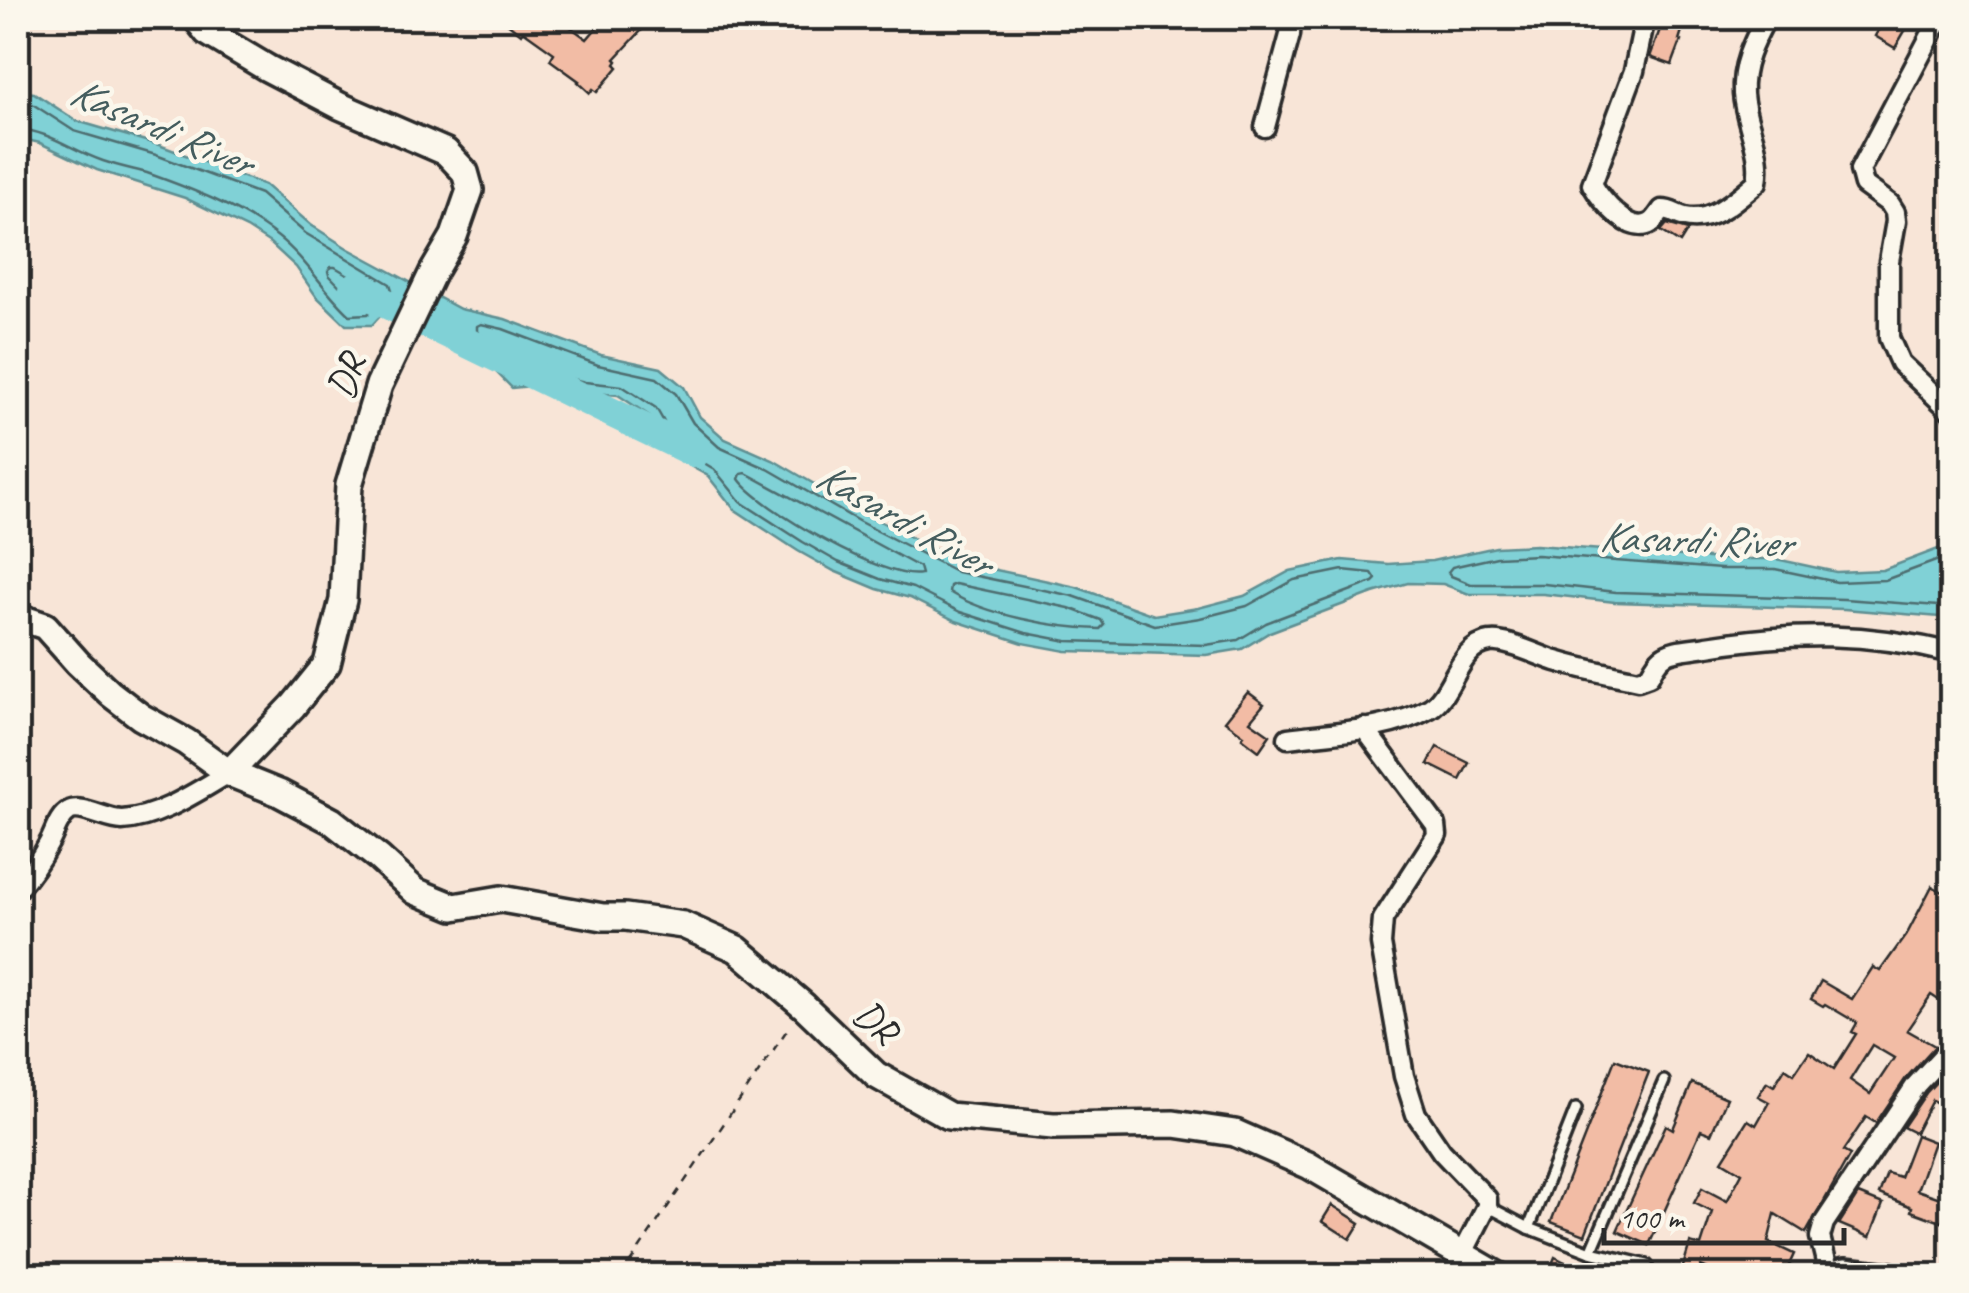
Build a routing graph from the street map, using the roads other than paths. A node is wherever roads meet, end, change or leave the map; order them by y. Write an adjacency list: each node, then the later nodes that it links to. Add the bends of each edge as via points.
1 (196, 18): 12 (main road, DR, via 207,32 267,68 446,152 466,172 470,190 379,385 349,485 342,600 327,664)
2 (1291, 18): 6 (street)
3 (1645, 18): 4 (street, via 1634,72 1592,184 1611,209 1641,226 1666,209 1703,218 1758,182 1744,65)
4 (1766, 18)
5 (1940, 18): 7 (street, via 1860,170 1864,185 1895,212 1889,338 1900,363)
6 (1265, 127)
7 (1952, 412)
8 (18, 617): 12 (main road, DR, via 45,626 110,694)
9 (1952, 654): 10 (street, via 1908,642 1825,635 1747,640 1670,652 1638,680 1486,642 1462,663 1434,706)
10 (1364, 728): 11 (street); 17 (street, via 1438,830 1381,930 1404,1076 1428,1135 1483,1194)
11 (1288, 738)
12 (229, 772): 13 (street, via 160,810 122,820 68,811); 20 (main road, DR, via 332,821 416,892 454,907 501,899 683,925 737,949 876,1075 949,1116 1053,1126 1174,1124 1235,1134 1308,1165)
13 (18, 888)
14 (1952, 1046): 22 (street, via 1916,1086 1824,1223 1820,1237)
15 (1664, 1081): 19 (lane)
16 (1576, 1110): 18 (lane)
17 (1486, 1206): 18 (lane); 20 (street)
18 (1529, 1228): 19 (lane)
19 (1591, 1252): 21 (lane)
20 (1462, 1255): 23 (main road, DR)
21 (1648, 1264)
22 (1828, 1275): 24 (main road, via 1845,1270)
23 (1499, 1276)
24 (1890, 1276)

